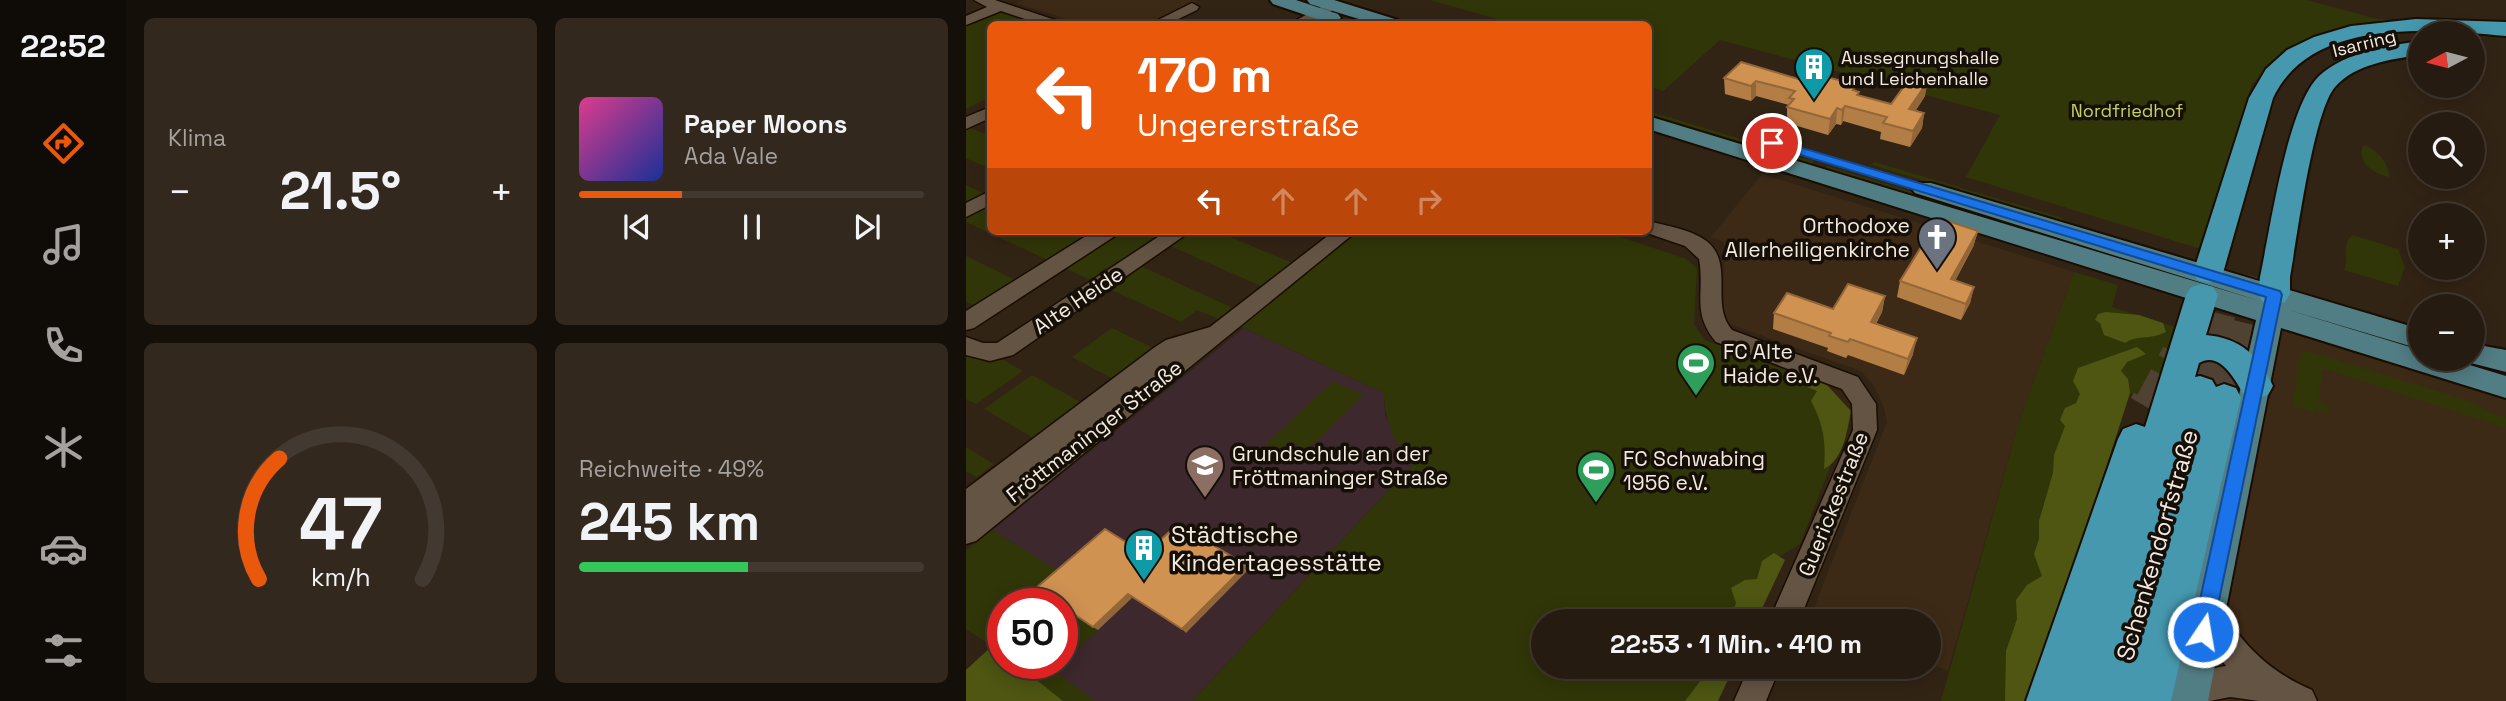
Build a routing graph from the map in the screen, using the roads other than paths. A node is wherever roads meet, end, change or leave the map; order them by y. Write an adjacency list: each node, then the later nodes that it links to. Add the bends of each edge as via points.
1 (981, 0): 3 (street)
2 (1279, 0): 4 (main road)
3 (1000, 6): 6 (street); 7 (street)
4 (1322, 6): 9 (street); 10 (main road); 11 (main road)
5 (1192, 7): 8 (street)
6 (966, 21)
7 (1044, 21)
8 (1163, 21)
9 (1300, 21)
10 (1347, 21)
11 (1380, 21)
12 (2408, 26): 30 (highway, via 2366,30 2318,44 2290,59 2273,76 2261,98)
13 (2408, 34): 17 (highway, Isarring, via 2376,37 2325,52 2300,68 2275,112 2246,259 2299,99 2312,78 2356,51)
14 (2485, 34): 15 (highway, Isarring)
15 (2506, 35)
16 (2485, 40): 18 (highway)
17 (2408, 41)
18 (2506, 44)
19 (2408, 50): 31 (highway, via 2369,58 2340,72 2315,100 2275,277)
20 (1652, 106): 30 (main road)
21 (987, 114): 23 (street)
22 (1652, 123): 30 (main road)
23 (966, 124)
24 (987, 199): 25 (street)
25 (966, 211)
26 (1652, 228): 43 (street, Guerickestraße, via 1703,250 1710,262 1714,328 1724,336 1850,383 1863,398 1868,414 1865,430)
27 (1102, 235): 32 (street, Alte Heide)
28 (1175, 235): 35 (street, Alte Heide, via 1005,349 993,354)
29 (1342, 235): 33 (street, Fröttmaninger Straße)
30 (2205, 284): 31 (main road); 38 (highway)
31 (2273, 305): 34 (main road); 38 (main road); 39 (main road)
32 (966, 322)
33 (1222, 331): 41 (street, Fröttmaninger Straße, via 1163,353); 42 (street, Fröttmaninger Straße)
34 (2408, 336)
35 (967, 347)
36 (2485, 357): 37 (main road)
37 (2506, 361)
38 (2216, 382): 44 (main road); 50 (highway); 51 (highway, Schenkendorfstraße); 52 (highway, Schenkendorfstraße)
39 (2506, 387)
40 (2148, 408): 49 (highway)
41 (966, 504)
42 (966, 532)
43 (1789, 609)
44 (2208, 610): 46 (street, via 2228,646 2253,672); 47 (main road)
45 (1760, 679): 48 (street)
46 (2290, 696): 47 (street, via 2251,683 2221,683 2202,688)
47 (2190, 699)
48 (1750, 701)
49 (2049, 701)
50 (2081, 701)
51 (2113, 701)
52 (2148, 701)

